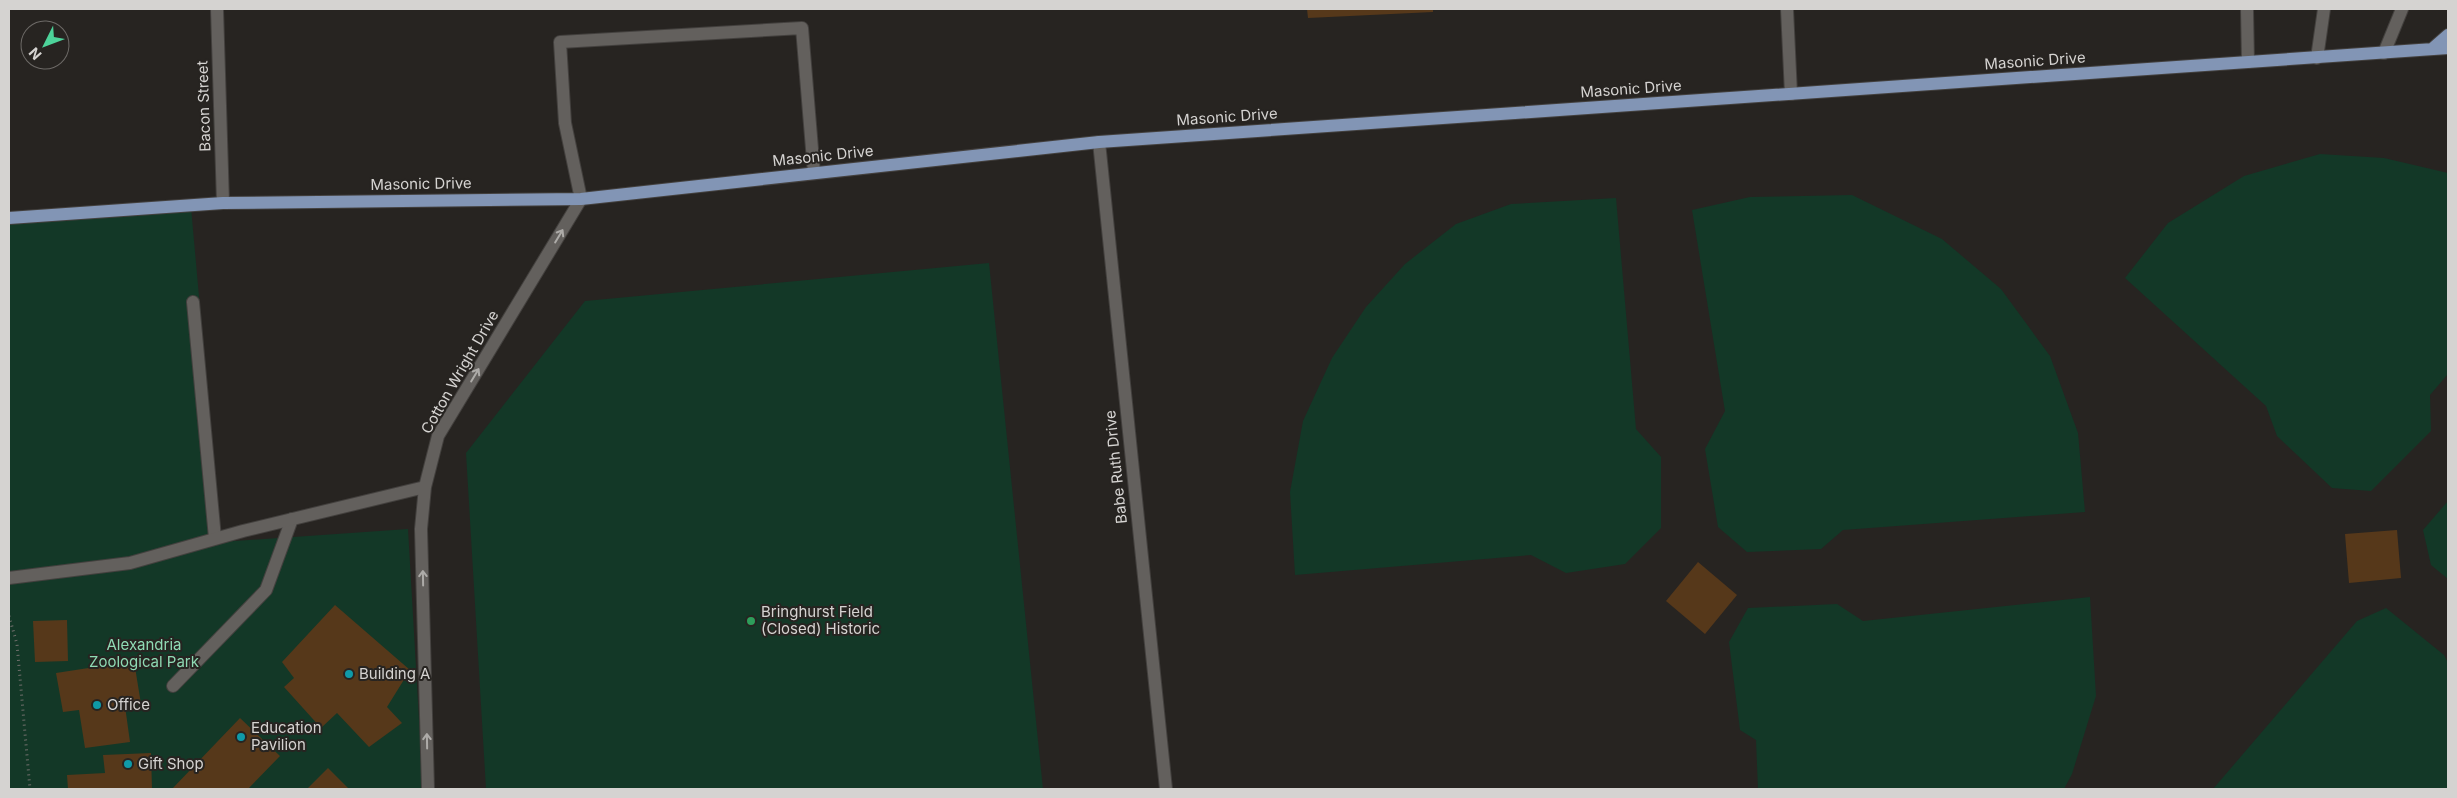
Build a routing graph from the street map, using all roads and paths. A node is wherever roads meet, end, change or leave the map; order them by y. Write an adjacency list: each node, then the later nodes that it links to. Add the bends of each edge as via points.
1 (217, 9): 16 (street, Bacon Street)
2 (1787, 9): 12 (street)
3 (2247, 9): 11 (street)
4 (2324, 9): 10 (street)
5 (2402, 9): 9 (street)
6 (2448, 34): 8 (main road)
7 (2448, 48): 8 (main road, Masonic Drive)
8 (2432, 49): 9 (main road, Masonic Drive)
9 (2384, 52): 10 (main road, Masonic Drive)
10 (2317, 58): 11 (main road, Masonic Drive)
11 (2248, 62): 12 (main road, Masonic Drive)
12 (1791, 94): 13 (main road, Masonic Drive)
13 (1099, 142): 14 (main road, Masonic Drive); 27 (street, Babe Ruth Drive)
14 (814, 173): 15 (main road, Masonic Drive); 15 (street, via 802,28 560,42 566,123)
15 (581, 199): 16 (main road, Masonic Drive); 19 (street, Cotton Wright Drive, one-way to 15, via 438,436)
16 (223, 203): 17 (main road, Masonic Drive)
17 (9, 218)
18 (193, 302): 21 (street)
19 (425, 487): 20 (street); 26 (street, Cotton Wright Drive, one-way to 19, via 421,529)
20 (292, 519): 21 (street); 24 (street, via 266,590)
21 (216, 538): 22 (street, via 130,563)
22 (9, 578)
23 (9, 616): 25 (path, via 18,644)
24 (173, 686)
25 (30, 789)
26 (428, 789)
27 (1166, 789)

